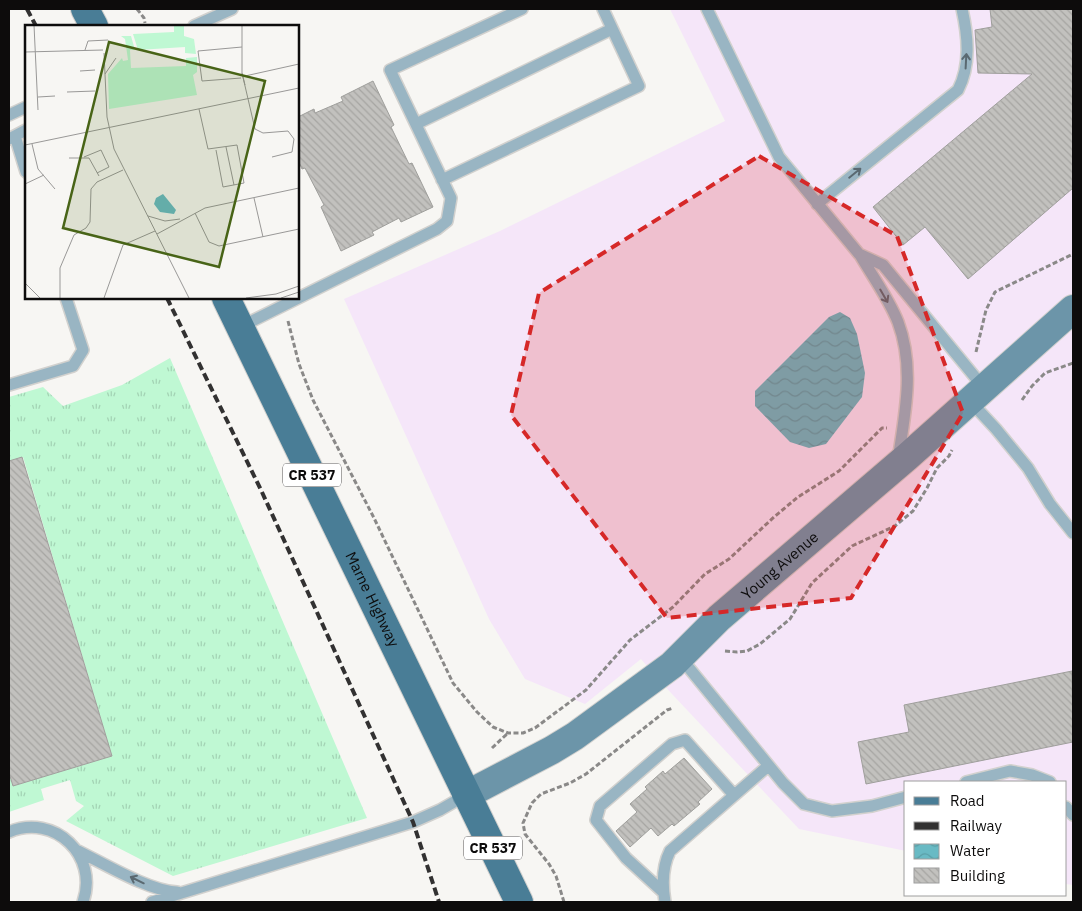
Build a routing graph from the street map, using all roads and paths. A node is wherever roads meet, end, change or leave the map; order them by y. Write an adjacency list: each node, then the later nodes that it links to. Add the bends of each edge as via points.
1 (85, 9): 9 (main road)
2 (137, 9): 8 (path)
3 (232, 9): 10 (lane)
4 (522, 9): 14 (lane, via 390,70)
5 (603, 9): 11 (lane)
6 (707, 9): 19 (lane, via 779,157)
7 (962, 9): 19 (lane, one-way to 7, via 958,90 967,63)
8 (145, 23)
9 (93, 25)
10 (196, 25)
11 (612, 29): 14 (lane); 18 (lane, via 639,86)
12 (25, 107): 13 (lane)
13 (9, 115)
14 (416, 124): 18 (lane)
15 (25, 130): 16 (lane)
16 (12, 137): 17 (lane)
17 (25, 170)
18 (442, 180): 22 (lane, via 451,198 447,220 437,229)
19 (818, 204): 20 (lane)
20 (859, 254): 32 (lane, via 883,265); 36 (lane, one-way to 36, via 893,312 906,358 907,402)
21 (1073, 254): 29 (path, via 995,292 986,310)
22 (299, 298)
23 (66, 299): 31 (lane, via 83,350 73,366)
24 (226, 299): 28 (main road, Marne Highway / CR 537)
25 (296, 299): 28 (lane)
26 (1073, 309): 32 (street, Young Avenue)
27 (288, 321): 41 (path, via 313,400 453,683 493,727)
28 (240, 327): 46 (main road, Marne Highway / CR 537)
29 (976, 352)
30 (1073, 363): 33 (path, via 1045,373)
31 (9, 385)
32 (977, 394): 36 (street, Young Avenue); 37 (lane, via 996,429 1028,468)
33 (1022, 400)
34 (887, 428): 41 (path, via 882,428 839,471 798,497 729,559 705,574 673,607 630,640 586,690 535,728)
35 (952, 448): 38 (path, via 913,511 894,526 852,546 812,583 790,619 760,644 747,651)
36 (897, 465): 39 (street, Young Avenue, via 719,618)
37 (1073, 533)
38 (725, 651)
39 (680, 657): 43 (lane); 46 (street, Young Avenue, via 575,736)
40 (673, 708): 56 (path, via 586,774 542,794 532,803 523,823 525,834 556,876)
41 (508, 733): 42 (path)
42 (492, 748)
43 (768, 766): 47 (lane); 48 (lane, via 804,804 832,811)
44 (970, 781): 45 (lane, via 1010,771)
45 (1047, 781)
46 (466, 794): 51 (lane, via 413,822); 55 (main road, Marne Highway / CR 537)
47 (734, 795): 52 (lane, via 670,851 664,864); 52 (lane, via 685,740 672,744 600,806 596,820 626,858)
48 (904, 798)
49 (9, 832): 50 (lane, via 43,828 58,834)
50 (76, 850): 51 (lane, one-way to 50, via 152,887); 53 (lane, via 85,873)
51 (184, 892): 54 (lane)
52 (664, 897)
53 (83, 902)
54 (152, 902)
55 (519, 902)
56 (564, 902)

